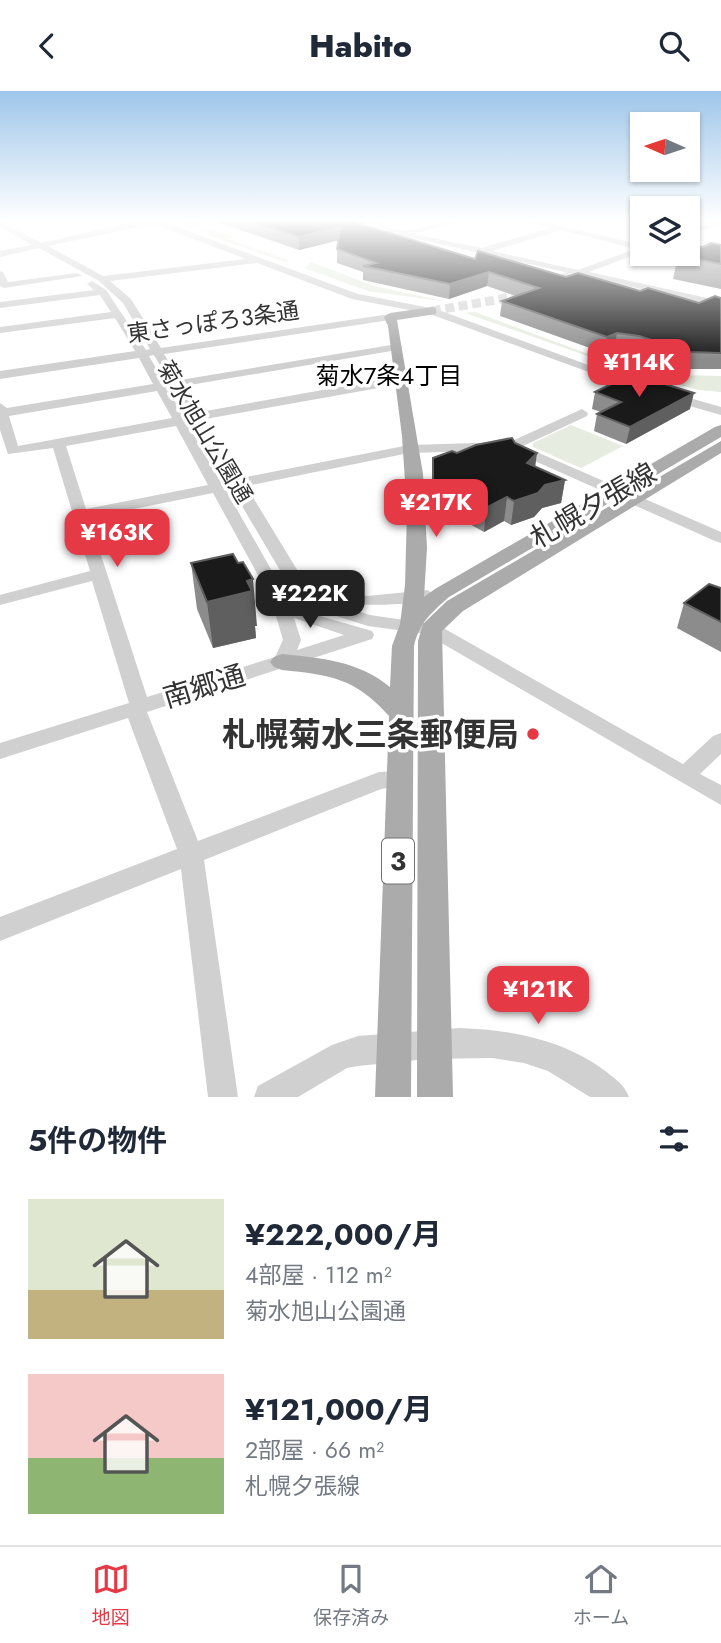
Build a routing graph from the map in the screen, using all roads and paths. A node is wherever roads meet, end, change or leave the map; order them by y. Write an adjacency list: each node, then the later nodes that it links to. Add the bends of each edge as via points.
1 (61, 266): 9 (street, 菊水旭山公園通)
2 (67, 266): 10 (street, 菊水旭山公園通)
3 (222, 266): 10 (street)
4 (274, 266): 13 (street, via 356,297)
5 (550, 266): 7 (street)
6 (595, 266): 7 (street)
7 (578, 272): 11 (street)
8 (0, 274): 9 (street, via 4,285)
9 (76, 276): 10 (street, 菊水旭山公園通)
10 (102, 286): 12 (street); 14 (street, 菊水旭山公園通); 18 (street, 菊水旭山公園通, via 127,302)
11 (721, 304)
12 (0, 306)
13 (432, 311): 15 (main road, 東さっぽろ3条通); 24 (street)
14 (119, 314): 16 (street); 18 (street, 菊水旭山公園通)
15 (390, 317): 17 (main road); 18 (street, 東さっぽろ3条通)
16 (0, 330)
17 (397, 347): 20 (main road); 21 (street)
18 (150, 353): 19 (street, 東さっぽろ3条通); 21 (street, 菊水旭山公園通); 22 (street, 菊水旭山公園通)
19 (0, 375)
20 (401, 380): 26 (street); 32 (main road)
21 (177, 384): 26 (street, 菊水旭山公園通)
22 (160, 387): 23 (street); 27 (street, 菊水旭山公園通)
23 (1, 410): 33 (street)
24 (721, 411)
25 (582, 413): 30 (street)
26 (197, 417): 34 (street, 菊水旭山公園通)
27 (179, 421): 29 (street); 35 (street, 菊水旭山公園通)
28 (721, 429): 36 (main road, 札幌夕張線 / 3)
29 (58, 443): 33 (street); 37 (street)
30 (512, 446): 32 (street); 36 (street)
31 (721, 446): 36 (main road, 札幌夕張線 / 3)
32 (409, 449): 34 (street); 43 (main road, via 416,502)
33 (6, 452)
34 (236, 483): 35 (street); 40 (street, 菊水旭山公園通)
35 (215, 487): 37 (street); 42 (street, 菊水旭山公園通)
36 (625, 495): 38 (street); 41 (main road, 札幌夕張線 / 3); 45 (main road, 札幌夕張線 / 3)
37 (81, 515): 39 (street)
38 (721, 538)
39 (99, 574): 44 (street); 48 (street)
40 (300, 589): 43 (street, via 348,601); 45 (street, 菊水旭山公園通, via 317,604 368,620)
41 (442, 593): 43 (street); 45 (main road, 札幌夕張線 / 3, via 426,604)
42 (278, 597): 46 (street, 菊水旭山公園通, via 303,616); 47 (street, via 292,640)
43 (415, 597): 45 (main road)
44 (0, 600)
45 (420, 628): 46 (street, 南郷通); 49 (main road, 札幌夕張線 / 3, via 403,646); 52 (street); 57 (main road, 3, via 429,641)
46 (365, 635): 47 (street, 南郷通)
47 (282, 662): 48 (street, 南郷通); 49 (main road, via 356,675 377,686)
48 (138, 707): 51 (street, 南郷通); 55 (street)
49 (401, 713): 53 (main road, 札幌夕張線 / 3)
50 (721, 741): 52 (street)
51 (0, 751)
52 (685, 775): 54 (street)
53 (399, 779): 55 (street, via 379,781); 58 (main road, 札幌夕張線 / 3)
54 (721, 796)
55 (191, 855): 56 (street); 59 (street)
56 (0, 929)
57 (434, 1043): 58 (street); 62 (main road, 3); 63 (street, via 469,1040 528,1049 568,1064)
58 (394, 1048): 60 (street, via 342,1055); 61 (main road, 札幌夕張線 / 3)
59 (223, 1097)
60 (269, 1097)
61 (393, 1097)
62 (435, 1097)
63 (614, 1097)

